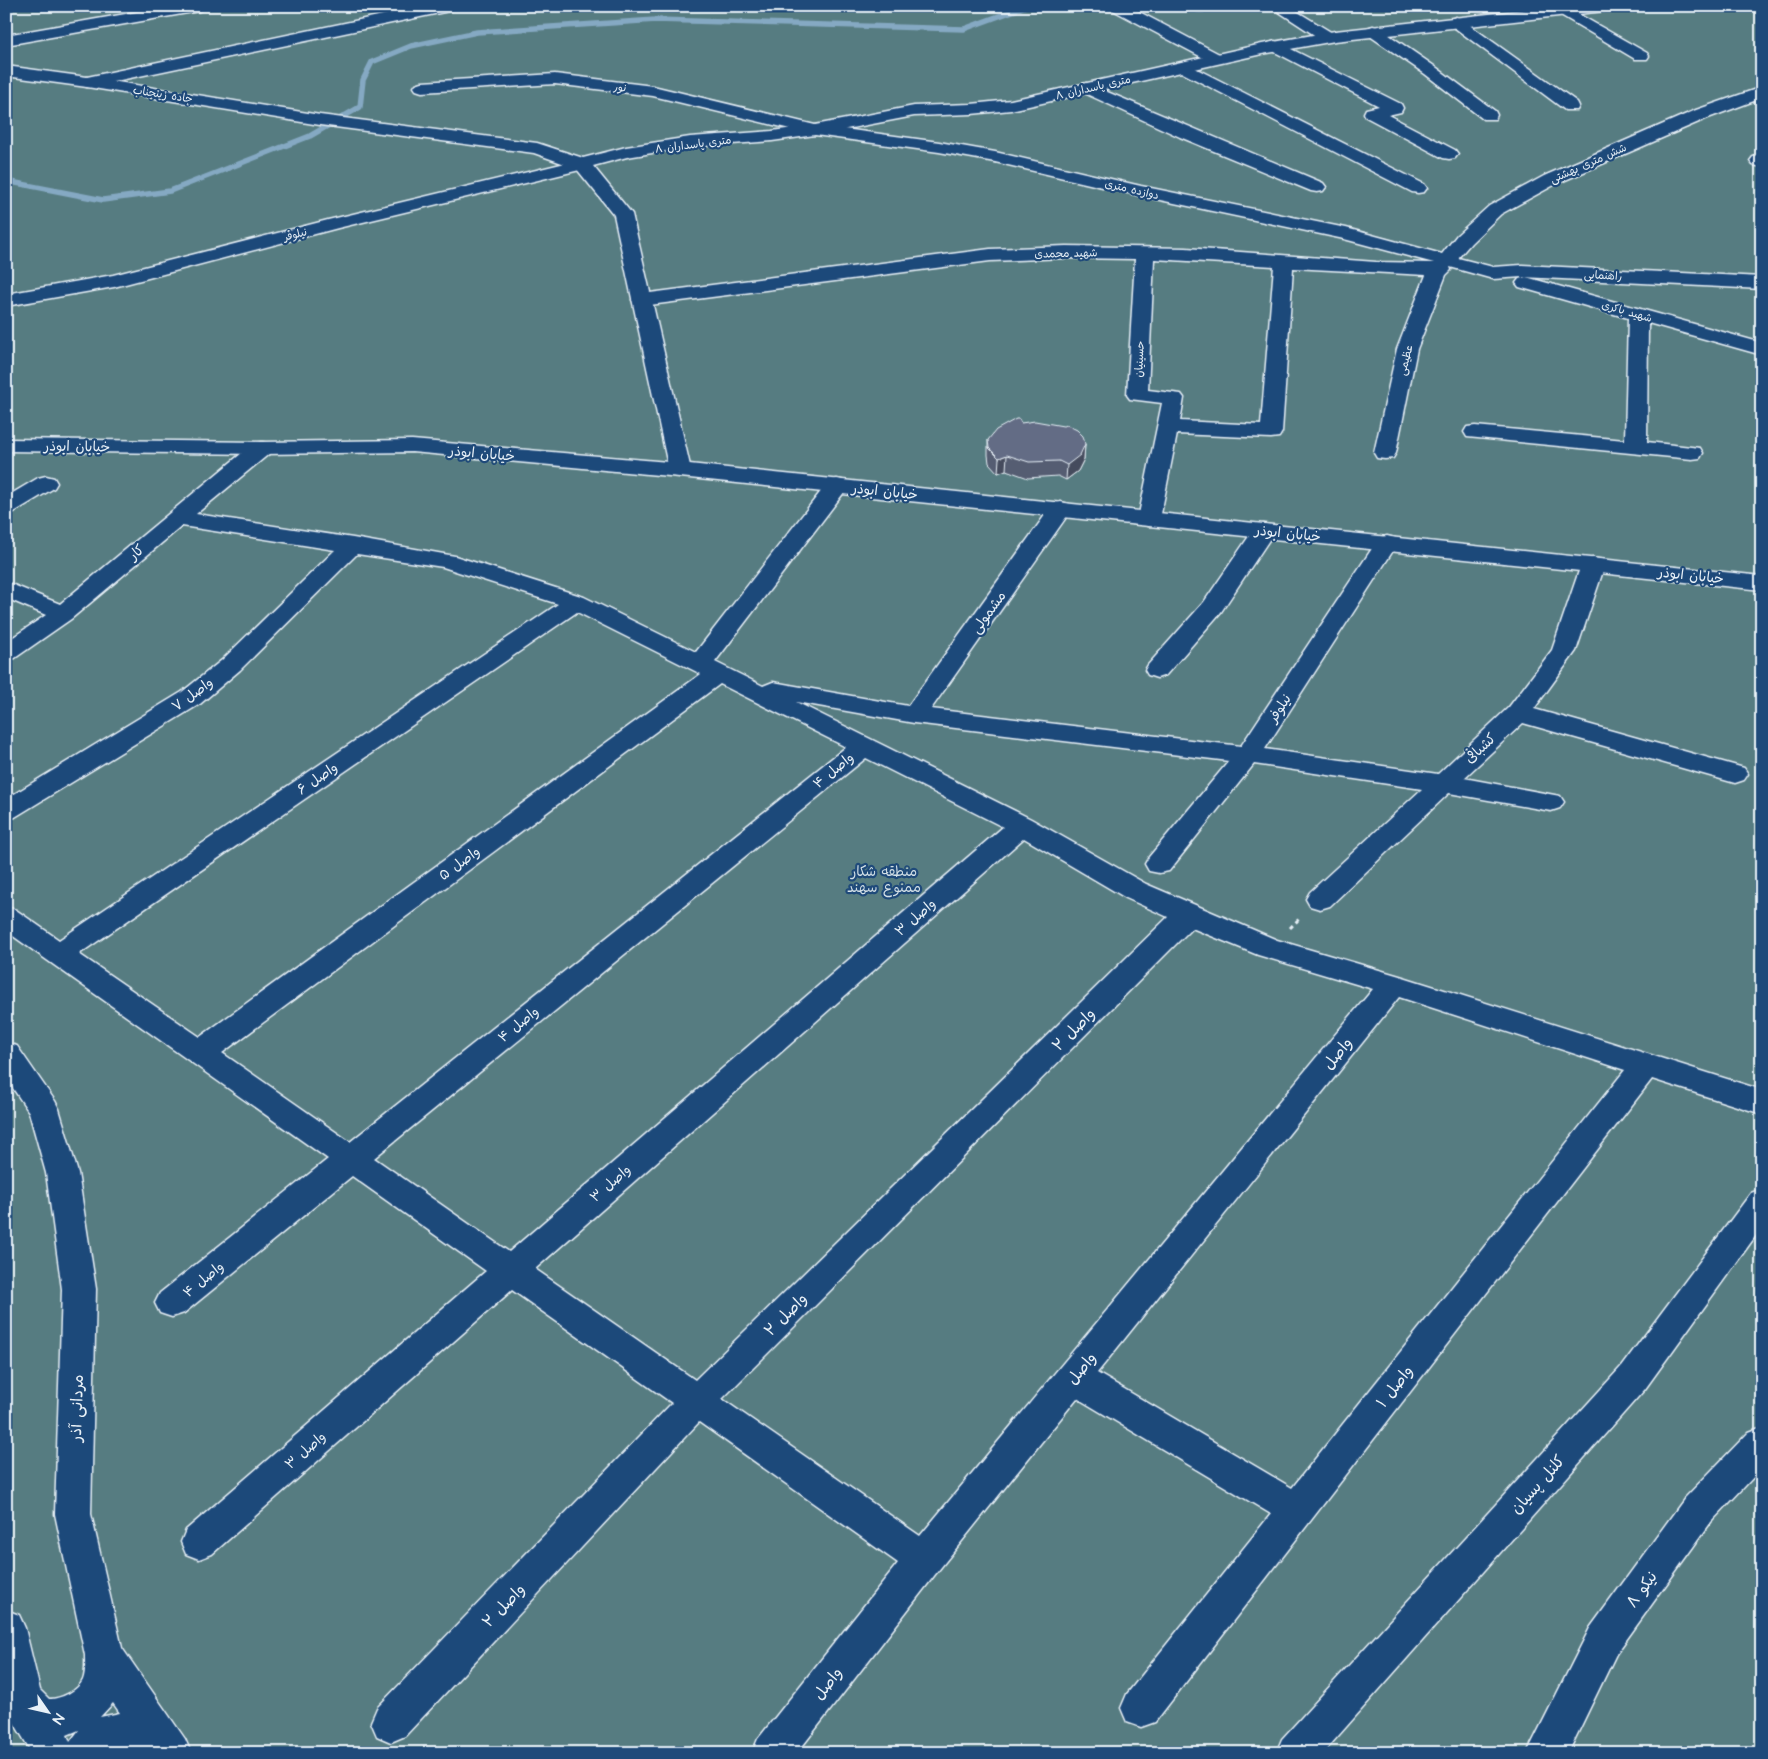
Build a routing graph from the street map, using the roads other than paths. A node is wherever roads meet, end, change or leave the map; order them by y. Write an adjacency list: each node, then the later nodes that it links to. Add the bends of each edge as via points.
1 (199, 6): 12 (street)
2 (449, 6): 18 (street)
3 (1116, 6): 15 (street)
4 (1278, 6): 11 (street)
5 (1450, 6): 8 (street)
6 (1603, 6): 7 (street, ۸ متری پاسداران)
7 (1564, 10): 8 (street, ۸ متری پاسداران); 14 (street)
8 (1474, 20): 9 (street, ۸ متری پاسداران)
9 (1456, 22): 10 (street, ۸ متری پاسداران); 22 (street)
10 (1373, 31): 11 (street, ۸ متری پاسداران); 23 (street)
11 (1328, 37): 13 (street, ۸ متری پاسداران)
12 (6, 40)
13 (1275, 46): 15 (street, ۸ متری پاسداران); 25 (street, via 1395,108 1372,113)
14 (1641, 56)
15 (1216, 59): 16 (street, ۸ متری پاسداران)
16 (1183, 67): 20 (street, ۸ متری پاسداران); 28 (street)
17 (6, 71): 18 (street, جاده زینجناب)
18 (86, 82): 26 (street, جاده زینجناب, via 320,120 537,148)
19 (422, 87): 24 (street, نور, via 555,79 653,91)
20 (1086, 88): 24 (street, ۸ متری پاسداران, via 1011,105 914,111); 27 (street)
21 (1762, 92): 31 (street, شش متری بهشتی, via 1702,114 1550,180 1495,210)
22 (1571, 106)
23 (1489, 115)
24 (815, 130): 26 (street, ۸ متری پاسداران, via 690,142 626,152); 31 (street, دوازده متری, via 995,157 1346,234)
25 (1449, 154)
26 (582, 164): 34 (street, نیلوفر, via 114,280); 35 (street, via 623,214)
27 (1317, 187)
28 (1418, 188)
29 (1145, 253): 30 (street, شهید محمدی); 35 (street, شهید محمدی, via 990,255); 38 (street, حسینیان, via 1137,395 1174,398)
30 (1284, 261): 31 (street, شهید محمدی, via 1376,268); 38 (street, via 1271,432)
31 (1442, 265): 32 (street, راهنمایی); 43 (street, عظیمی, via 1407,349)
32 (1493, 273): 33 (street, راهنمایی); 36 (street, شهید باکری)
33 (1762, 283)
34 (6, 300)
35 (642, 300): 45 (street)
36 (1638, 314): 37 (street, شهید باکری); 41 (street)
37 (1762, 349)
38 (1168, 427): 51 (street, حسینیان)
39 (1475, 432): 41 (street)
40 (6, 445): 42 (street, خیابان ابوذر)
41 (1636, 446): 44 (street)
42 (262, 448): 45 (street, خیابان ابوذر, via 412,446); 50 (street, کار)
43 (1385, 453)
44 (1692, 454)
45 (680, 470): 47 (street, خیابان ابوذر)
46 (46, 483): 48 (street)
47 (837, 486): 49 (street, خیابان ابوذر); 62 (street, واصل ۵)
48 (6, 507)
49 (1061, 509): 51 (street, خیابان ابوذر); 64 (street, مشمولی)
50 (176, 518): 54 (street); 59 (street, کار)
51 (1149, 519): 52 (street, خیابان ابوذر)
52 (1264, 531): 53 (street, خیابان ابوذر); 61 (street, via 1213,607)
53 (1387, 544): 55 (street, خیابان ابوذر); 66 (street, نیلوفر)
54 (353, 545): 58 (street, via 447,561); 70 (street, واصل ۷, via 231,665 191,698)
55 (1593, 565): 56 (street, خیابان ابوذر); 63 (street, کشبافی, via 1564,651)
56 (1762, 583)
57 (6, 589): 59 (street)
58 (576, 602): 62 (street); 76 (street, واصل ۶)
59 (63, 614): 60 (street, کار)
60 (6, 653)
61 (1157, 670)
62 (720, 674): 64 (street); 65 (street); 78 (street, واصل ۵)
63 (1518, 713): 67 (street); 68 (street, کشبافی)
64 (914, 715): 66 (street)
65 (864, 746): 71 (street); 82 (street, واصل ۴)
66 (1248, 755): 68 (street); 72 (street, نیلوفر)
67 (1735, 774)
68 (1442, 784): 69 (street); 73 (street, کشبافی)
69 (1551, 802)
70 (6, 811)
71 (1022, 825): 74 (street, via 1136,891); 84 (street, واصل ۳)
72 (1159, 864)
73 (1320, 899)
74 (1188, 915): 77 (street, via 1268,948); 87 (street, واصل ۲)
75 (6, 917): 76 (street)
76 (58, 954): 78 (street)
77 (1393, 984): 80 (street); 86 (street, واصل)
78 (200, 1053): 82 (street)
79 (6, 1054): 93 (street, مردانی آذر, via 44,1109 62,1173 79,1289 73,1514)
80 (1646, 1065): 81 (street); 89 (street, واصل ۱)
81 (1762, 1102)
82 (351, 1158): 84 (street); 85 (street, واصل ۴)
83 (1762, 1202): 97 (street, کلنل پسیان, via 1633,1378)
84 (511, 1270): 87 (street); 90 (street, واصل ۳)
85 (172, 1303)
86 (1073, 1377): 89 (street); 91 (street, واصل)
87 (698, 1400): 91 (street); 96 (street, واصل ۲)
88 (1762, 1443): 103 (street, نیکو ۸, via 1698,1510 1604,1640)
89 (1297, 1510): 95 (street, واصل ۱)
90 (199, 1542)
91 (924, 1560): 102 (street, واصل)
92 (6, 1628): 94 (street)
93 (104, 1655): 94 (street, via 99,1690 70,1715 50,1719 41,1717); 101 (street, مردانی آذر)
94 (23, 1702): 98 (street)
95 (1141, 1708)
96 (391, 1722)
97 (1304, 1750)
98 (54, 1753)
99 (86, 1753): 100 (street, via 102,1736 114,1730 143,1739)
100 (164, 1753)
101 (171, 1753)
102 (772, 1753)
103 (1547, 1753)

